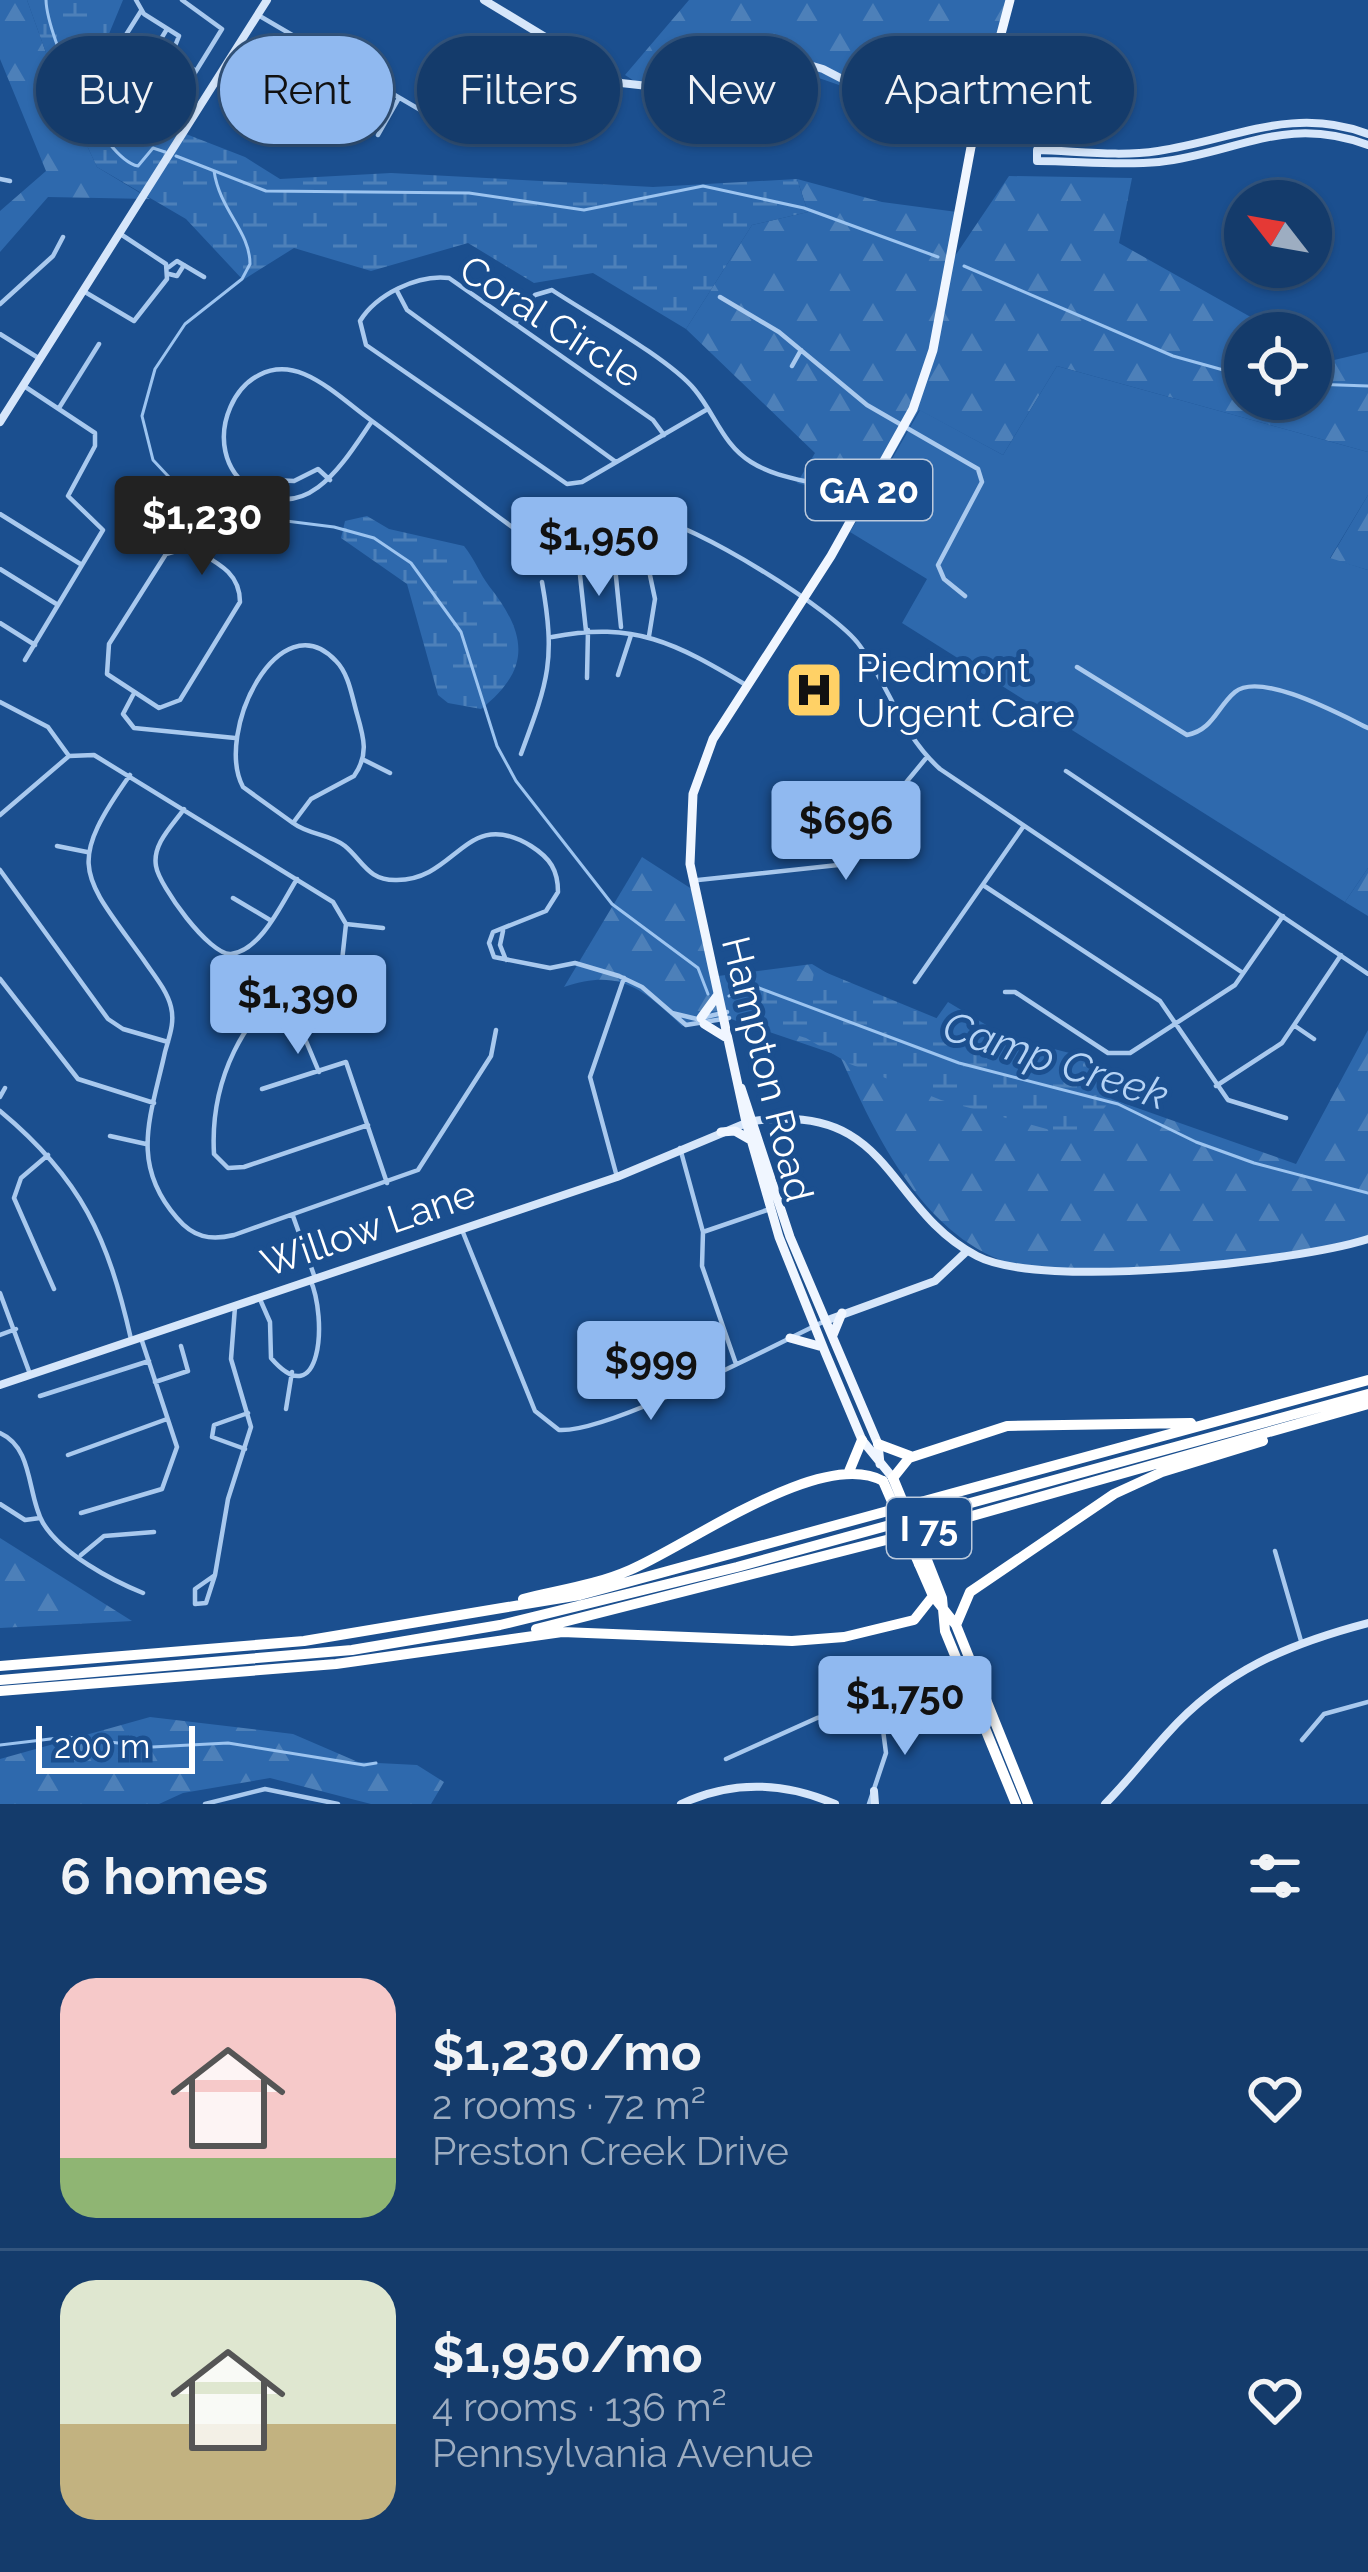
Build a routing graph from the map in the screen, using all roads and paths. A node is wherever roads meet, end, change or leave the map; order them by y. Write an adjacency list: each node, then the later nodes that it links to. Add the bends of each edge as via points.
1 (136, 0): 6 (street)
2 (182, 0): 14 (street, via 222,28)
3 (267, 0): 7 (street)
4 (484, 0): 15 (street, via 622,82 657,87 739,59 778,56)
5 (1010, 0): 13 (main road, GA 20)
6 (141, 10): 8 (street); 9 (street)
7 (258, 15): 12 (street); 25 (street)
8 (167, 28): 10 (street); 11 (street)
9 (125, 36)
10 (162, 36)
11 (179, 36)
12 (295, 36)
13 (1000, 36)
14 (196, 71)
15 (842, 79)
16 (393, 94): 17 (street)
17 (399, 98): 18 (street); 19 (street)
18 (393, 109)
19 (417, 109)
20 (1368, 134): 22 (street, via 1291,120 1142,153 1037,156 1160,162 1285,131)
21 (972, 144): 45 (main road, Hampton Road / GA 20, via 932,350)
22 (1368, 145)
23 (0, 178): 24 (street)
24 (10, 181)
25 (122, 235): 28 (street); 31 (street)
26 (63, 237): 33 (street)
27 (184, 265): 28 (street, via 175,261); 28 (street, via 177,276); 29 (street)
28 (169, 271): 31 (street, via 134,320)
29 (204, 277)
30 (397, 291): 34 (street, Coral Circle, via 448,278); 47 (street, via 407,310); 47 (street, Coral Circle, via 372,302 360,321 366,345 567,484)
31 (86, 292): 38 (street)
32 (720, 297): 37 (street)
33 (0, 304)
34 (515, 323): 42 (street, via 536,295 552,290 694,388); 46 (street, Coral Circle)
35 (0, 334): 38 (street)
36 (99, 344): 41 (street)
37 (801, 350): 39 (street); 45 (street, via 854,396)
38 (40, 359): 40 (street)
39 (791, 366)
40 (24, 386): 41 (street); 44 (street)
41 (59, 408): 54 (street, via 96,437 68,492 103,529)
42 (706, 410): 46 (street, Coral Circle); 50 (street, via 752,463)
43 (372, 421): 48 (street); 49 (street, via 306,374 256,378 225,414 220,435 236,477); 60 (street, via 542,548 560,555 623,524 662,519)
44 (0, 422)
45 (906, 425): 50 (main road, Hampton Road / GA 20); 59 (street, via 982,476 938,565)
46 (664, 435): 47 (street, Coral Circle)
47 (616, 463)
48 (331, 481): 49 (street, via 296,497); 49 (street, via 318,469 271,481)
49 (267, 497)
50 (863, 501): 60 (main road, Hampton Road / GA 20)
51 (3, 516): 52 (street); 54 (street)
52 (0, 525)
53 (647, 561): 66 (street, via 655,599)
54 (83, 566): 61 (street)
55 (616, 567): 63 (street)
56 (0, 569): 61 (street)
57 (580, 575): 64 (street)
58 (542, 583): 67 (street)
59 (965, 596)
60 (803, 599): 73 (main road, Hampton Road / GA 20); 80 (street, via 853,636)
61 (58, 605): 68 (street)
62 (0, 623): 68 (street)
63 (621, 629): 64 (street); 65 (street)
64 (587, 630): 67 (street); 72 (street)
65 (632, 632): 66 (street); 71 (street)
66 (649, 636): 73 (street)
67 (552, 637): 78 (street, via 550,672)
68 (35, 645): 69 (street)
69 (26, 660)
70 (1077, 668): 76 (street, via 1179,733 1200,732 1236,691 1253,686)
71 (618, 675)
72 (587, 678)
73 (746, 685): 93 (main road, Hampton Road / GA 20, via 696,781)
74 (133, 695): 74 (street, via 107,674 109,644 166,554 190,547 232,572 240,602 180,700 159,708); 77 (street, via 123,714 134,728)
75 (0, 702): 79 (street, via 48,727)
76 (1368, 728)
77 (235, 738): 81 (street, via 263,671 287,652 310,648 342,670); 87 (street, via 243,787)
78 (521, 754)
79 (69, 756): 84 (street, via 94,755); 86 (street)
80 (927, 758): 88 (street); 93 (street, via 838,865)
81 (364, 760): 83 (street); 87 (street, via 347,782 308,801)
82 (1066, 771): 96 (street)
83 (390, 773)
84 (130, 775): 85 (street); 90 (street)
85 (185, 808): 92 (street); 97 (street, via 155,863 195,928 211,947 232,954)
86 (0, 815)
87 (293, 824): 100 (street, via 343,844 373,874 396,880 429,870 485,833 510,834 550,862 558,892 546,910)
88 (1023, 827): 94 (street); 103 (street)
89 (57, 846): 90 (street)
90 (86, 852): 118 (street, via 93,887 168,996)
91 (0, 870): 118 (street, via 100,1010 123,1029)
92 (297, 879): 97 (street); 98 (street, via 332,902)
93 (692, 881): 109 (main road, Hampton Road / GA 20)
94 (983, 885): 107 (street); 113 (street, via 1160,1001)
95 (233, 898): 97 (street)
96 (1282, 916): 101 (street); 103 (street)
97 (270, 920)
98 (346, 924): 99 (street); 110 (street, via 341,970 302,979)
99 (383, 928)
100 (503, 931): 102 (street); 102 (street, via 490,936 489,947)
101 (1342, 955): 104 (street); 114 (street)
102 (506, 960): 105 (street, via 550,968 575,963)
103 (1244, 973): 113 (street)
104 (1368, 974)
105 (624, 978): 112 (street, via 672,1013); 136 (street, via 590,1077)
106 (0, 979): 125 (street, via 78,1079)
107 (915, 982)
108 (1005, 992): 113 (street, via 1116,1055)
109 (717, 996): 111 (main road, Hampton Road / GA 20); 112 (main road)
110 (273, 1004): 119 (street, via 299,1030); 129 (street, via 232,1048 214,1142 218,1162 244,1167)
111 (725, 1016): 112 (street); 116 (main road, Hampton Road / GA 20)
112 (703, 1021): 116 (main road)
113 (1177, 1024): 121 (street)
114 (1295, 1026): 117 (street); 121 (street, via 1274,1050)
115 (496, 1030): 137 (street, via 490,1056 422,1166)
116 (727, 1039): 120 (main road, Hampton Road / GA 20)
117 (1314, 1039)
118 (168, 1042): 125 (street)
119 (319, 1072): 123 (street); 129 (street, via 346,1062)
120 (737, 1081): 128 (main road, Hampton Road / GA 20); 128 (main road, Hampton Road / GA 20)
121 (1216, 1086): 127 (street, via 1228,1100)
122 (5, 1088): 124 (street)
123 (262, 1089)
124 (0, 1097)
125 (154, 1103): 133 (street)
126 (0, 1111): 135 (street)
127 (1286, 1118)
128 (751, 1121): 130 (street, Willow Lane); 132 (main road, Hampton Road / GA 20); 143 (street, via 790,1119 848,1132); 150 (main road, Hampton Road / GA 20)
129 (368, 1125): 137 (street)
130 (721, 1132): 132 (main road); 134 (street, Willow Lane)
131 (110, 1136): 133 (street)
132 (751, 1140): 138 (main road, Hampton Road / GA 20)
133 (146, 1144): 139 (street, via 154,1186 193,1233 217,1239)
134 (680, 1148): 136 (street, Willow Lane); 141 (street)
135 (48, 1155): 145 (street, via 21,1178 14,1198); 153 (street, via 88,1208)
136 (616, 1177): 140 (street, Willow Lane)
137 (387, 1183): 139 (street)
138 (770, 1209): 141 (street); 150 (main road, Hampton Road / GA 20)
139 (293, 1216): 144 (street)
140 (460, 1227): 144 (street, Willow Lane); 159 (street, via 535,1412 553,1428 582,1429)
141 (703, 1232): 159 (street, via 702,1267)
142 (1368, 1239): 143 (street, via 1260,1263 1078,1270 1000,1265)
143 (967, 1251): 149 (street, via 935,1281)
144 (313, 1279): 147 (street, Willow Lane); 160 (street, via 322,1342 315,1362)
145 (54, 1289)
146 (0, 1293): 151 (street)
147 (260, 1297): 148 (street, Willow Lane); 160 (street, via 269,1354)
148 (236, 1306): 153 (street, Willow Lane); 169 (street, via 231,1359)
149 (842, 1313): 150 (street); 155 (main road)
150 (819, 1324): 154 (street); 155 (main road, Hampton Road / GA 20); 157 (main road, Hampton Road / GA 20)
151 (16, 1329): 152 (street); 161 (street)
152 (0, 1336)
153 (136, 1338): 158 (street); 161 (street, Willow Lane)
154 (790, 1338): 157 (main road); 159 (street)
155 (833, 1340): 174 (main road, Hampton Road / GA 20)
156 (181, 1346): 163 (street, via 188,1370)
157 (825, 1352): 173 (main road, Hampton Road / GA 20)
158 (149, 1361): 163 (street); 166 (street)
159 (736, 1364)
160 (292, 1372): 168 (street)
161 (30, 1374): 164 (street, Willow Lane)
162 (1368, 1380): 171 (highway, I 75)
163 (155, 1382): 170 (street)
164 (0, 1385)
165 (1368, 1394): 199 (highway, via 518,1622 352,1650)
166 (40, 1396)
167 (1362, 1406): 189 (highway, via 1127,1487); 195 (highway, I 75, via 787,1567)
168 (286, 1409)
169 (248, 1413): 175 (street); 175 (street, via 214,1425 212,1437)
170 (167, 1419): 176 (street); 182 (street, via 177,1455 162,1489)
171 (1212, 1423): 177 (highway, via 1018,1424); 193 (highway, I 75, via 652,1578)
172 (0, 1433): 183 (street, via 18,1447)
173 (862, 1440): 178 (main road, Hampton Road / GA 20); 179 (highway)
174 (878, 1444): 177 (highway); 178 (main road, Hampton Road / GA 20)
175 (247, 1450): 187 (street, via 228,1499)
176 (68, 1455)
177 (913, 1456): 180 (highway)
178 (880, 1462): 180 (main road, Hampton Road / GA 20)
179 (848, 1474): 180 (highway); 193 (highway, via 770,1498 612,1577)
180 (888, 1480): 188 (highway, Hampton Road / GA 20, bridge)
181 (0, 1504): 183 (street, via 25,1520)
182 (81, 1514)
183 (40, 1518): 186 (street)
184 (154, 1532): 186 (street, via 104,1536)
185 (1275, 1552): 196 (street)
186 (81, 1556): 190 (street)
187 (215, 1575): 187 (street, via 206,1603 195,1604 196,1589)
188 (936, 1592): 189 (highway); 191 (highway); 194 (highway, Hampton Road / GA 20)
189 (970, 1592): 194 (highway)
190 (143, 1593)
191 (914, 1620): 194 (highway); 195 (highway, via 805,1640 582,1631)
192 (1368, 1623): 196 (street)
193 (427, 1624): 197 (highway, I 75)
194 (951, 1628): 198 (highway, Hampton Road / GA 20); 214 (highway, Hampton Road / GA 20)
195 (486, 1641): 200 (highway, I 75, via 279,1670)
196 (1301, 1642): 215 (street, via 1213,1689)
197 (0, 1666)
198 (962, 1670): 201 (highway); 202 (highway, Hampton Road / GA 20)
199 (0, 1680)
200 (0, 1691)
201 (948, 1691): 202 (highway); 204 (street)
202 (975, 1698): 208 (highway, Hampton Road / GA 20)
203 (1368, 1702): 205 (street, via 1324,1714)
204 (880, 1707): 206 (street, via 779,1731); 207 (street, via 886,1750)
205 (1302, 1740)
206 (726, 1759)
207 (874, 1791): 213 (street)
208 (1014, 1802)
209 (206, 1804): 210 (street, via 265,1789)
210 (338, 1804)
211 (681, 1804): 212 (street, via 733,1787 801,1792)
212 (835, 1804)
213 (872, 1804)
214 (1028, 1804)
215 (1104, 1804)

